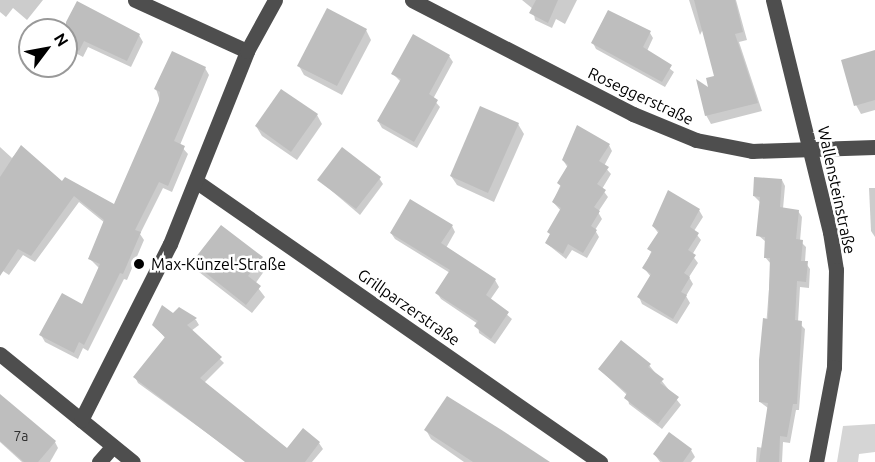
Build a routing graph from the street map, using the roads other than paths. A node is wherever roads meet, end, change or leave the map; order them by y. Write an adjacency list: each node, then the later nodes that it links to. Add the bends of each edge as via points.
1 (135, 0): 5 (street)
2 (276, 0): 5 (street)
3 (412, 0): 7 (street, Roseggerstraße, via 665,130 723,147)
4 (773, 0): 7 (street, Wallensteinstraße)
5 (247, 51): 8 (street)
6 (875, 147): 7 (street, Roseggerstraße)
7 (811, 151): 15 (street, Wallensteinstraße, via 830,232 838,307 834,367)
8 (197, 182): 10 (street); 14 (street, Grillparzerstraße)
9 (0, 354): 10 (street)
10 (81, 420): 11 (street)
11 (113, 446): 12 (street); 13 (street)
12 (99, 462)
13 (133, 462)
14 (600, 462)
15 (816, 462)

